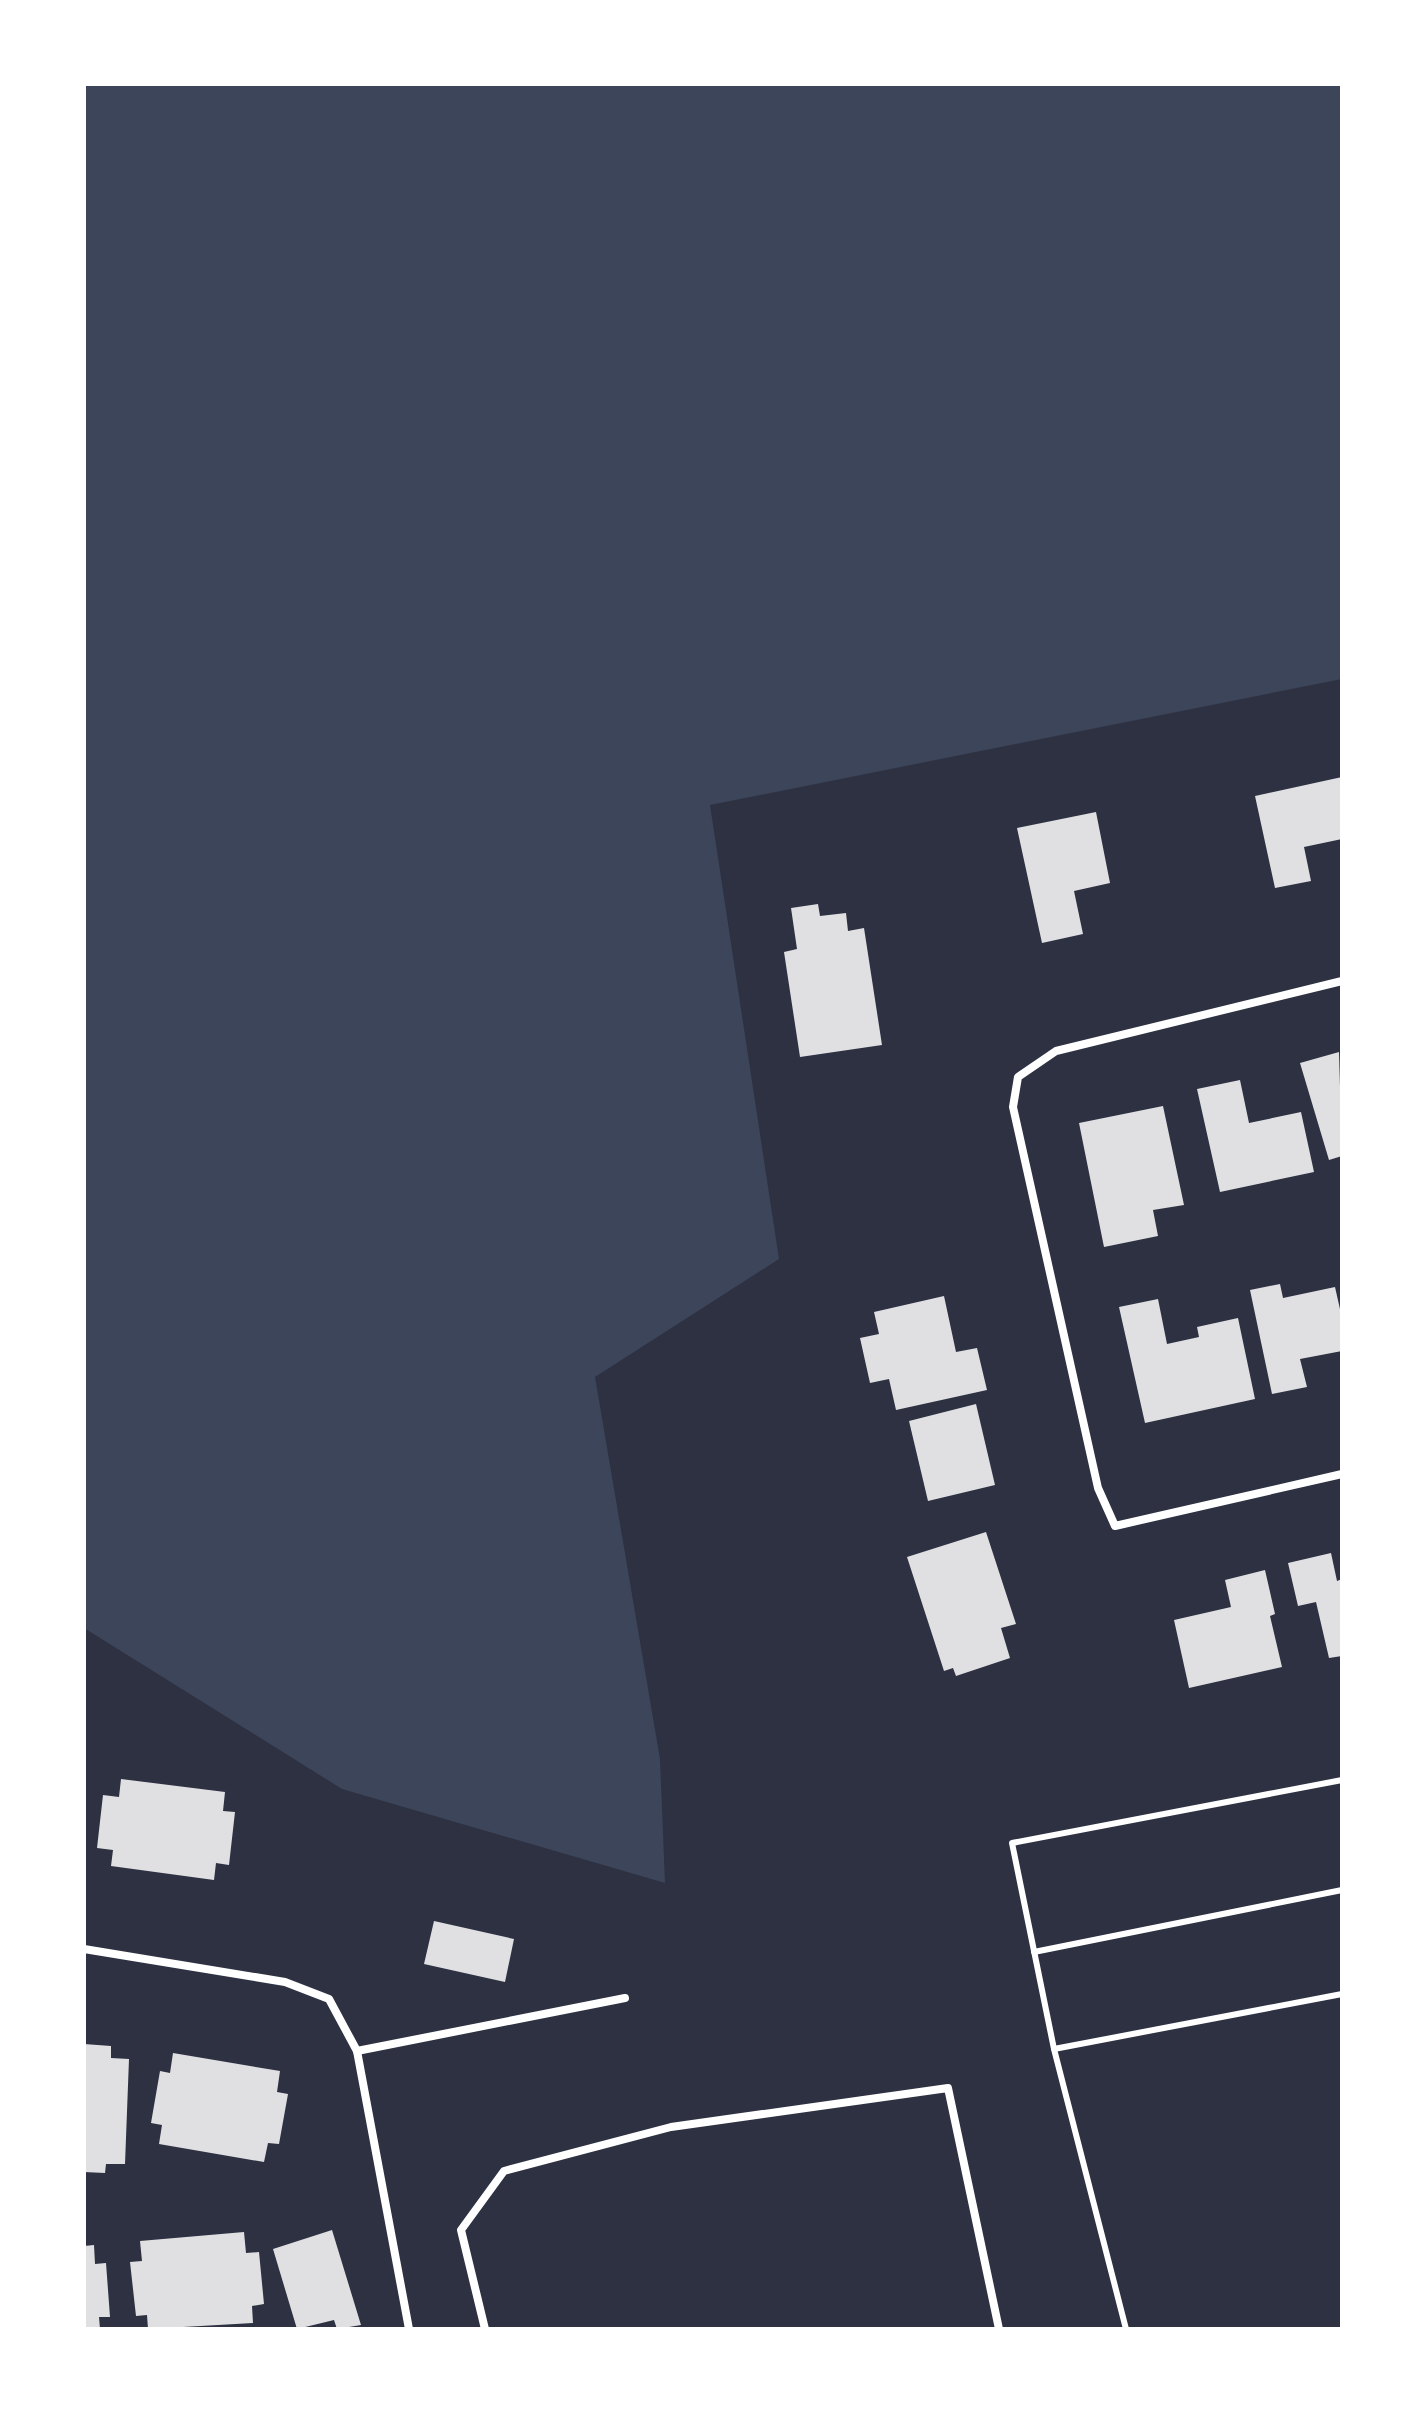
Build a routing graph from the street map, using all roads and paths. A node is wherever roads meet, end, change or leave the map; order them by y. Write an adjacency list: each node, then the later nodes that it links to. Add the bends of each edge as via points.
1 (1342, 981): 2 (street, via 1056,1051 1018,1077 1013,1107 1098,1488 1115,1526)
2 (1342, 1474)
3 (1342, 1780): 6 (lane, via 1012,1843)
4 (1342, 1890): 6 (lane)
5 (84, 1949): 10 (street, via 285,1982 329,1999)
6 (1034, 1952): 9 (lane)
7 (1342, 1994): 9 (lane)
8 (625, 1998): 10 (street)
9 (1054, 2049): 14 (lane)
10 (357, 2051): 11 (street)
11 (409, 2329)
12 (485, 2329): 13 (street, via 461,2230 504,2171 671,2127 948,2088)
13 (999, 2329)
14 (1126, 2329)

